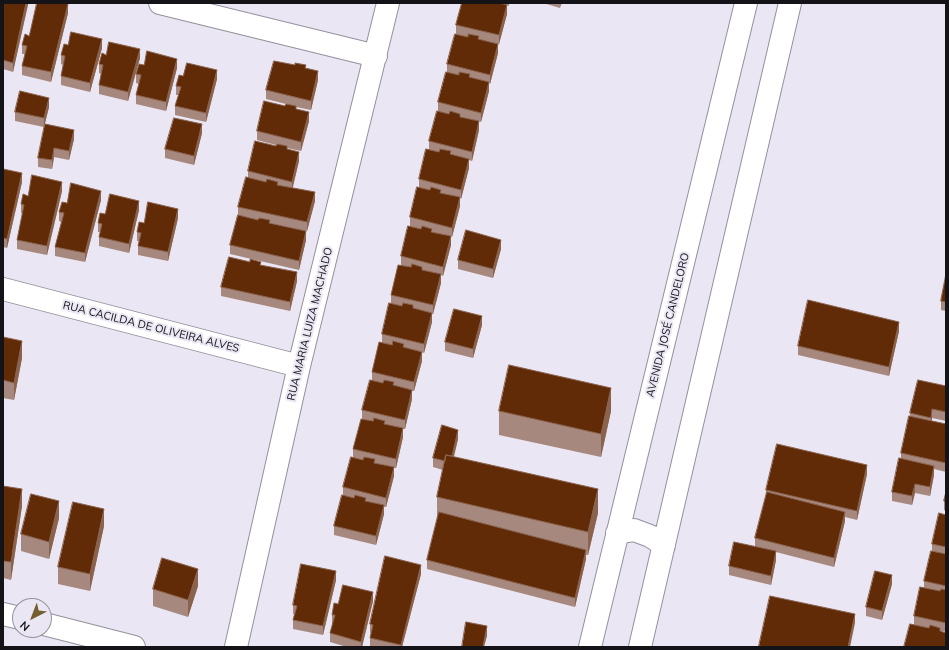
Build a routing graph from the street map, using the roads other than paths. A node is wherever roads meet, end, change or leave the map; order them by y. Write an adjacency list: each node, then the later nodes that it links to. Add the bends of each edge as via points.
1 (160, 3): 5 (street)
2 (388, 3): 5 (street, RUA MARIA LUIZA MACHADO)
3 (746, 3): 8 (street, AVENIDA JOSÉ CANDELORO)
4 (790, 3): 9 (street)
5 (376, 56): 7 (street, RUA MARIA LUIZA MACHADO)
6 (3, 289): 7 (street, RUA CACILDA DE OLIVEIRA ALVES)
7 (299, 366): 12 (street, RUA MARIA LUIZA MACHADO)
8 (618, 533): 9 (street, via 634,530); 13 (street, AVENIDA JOSÉ CANDELORO)
9 (664, 545): 14 (street)
10 (52, 626): 11 (street)
11 (134, 647)
12 (236, 647)
13 (590, 647)
14 (640, 647)

